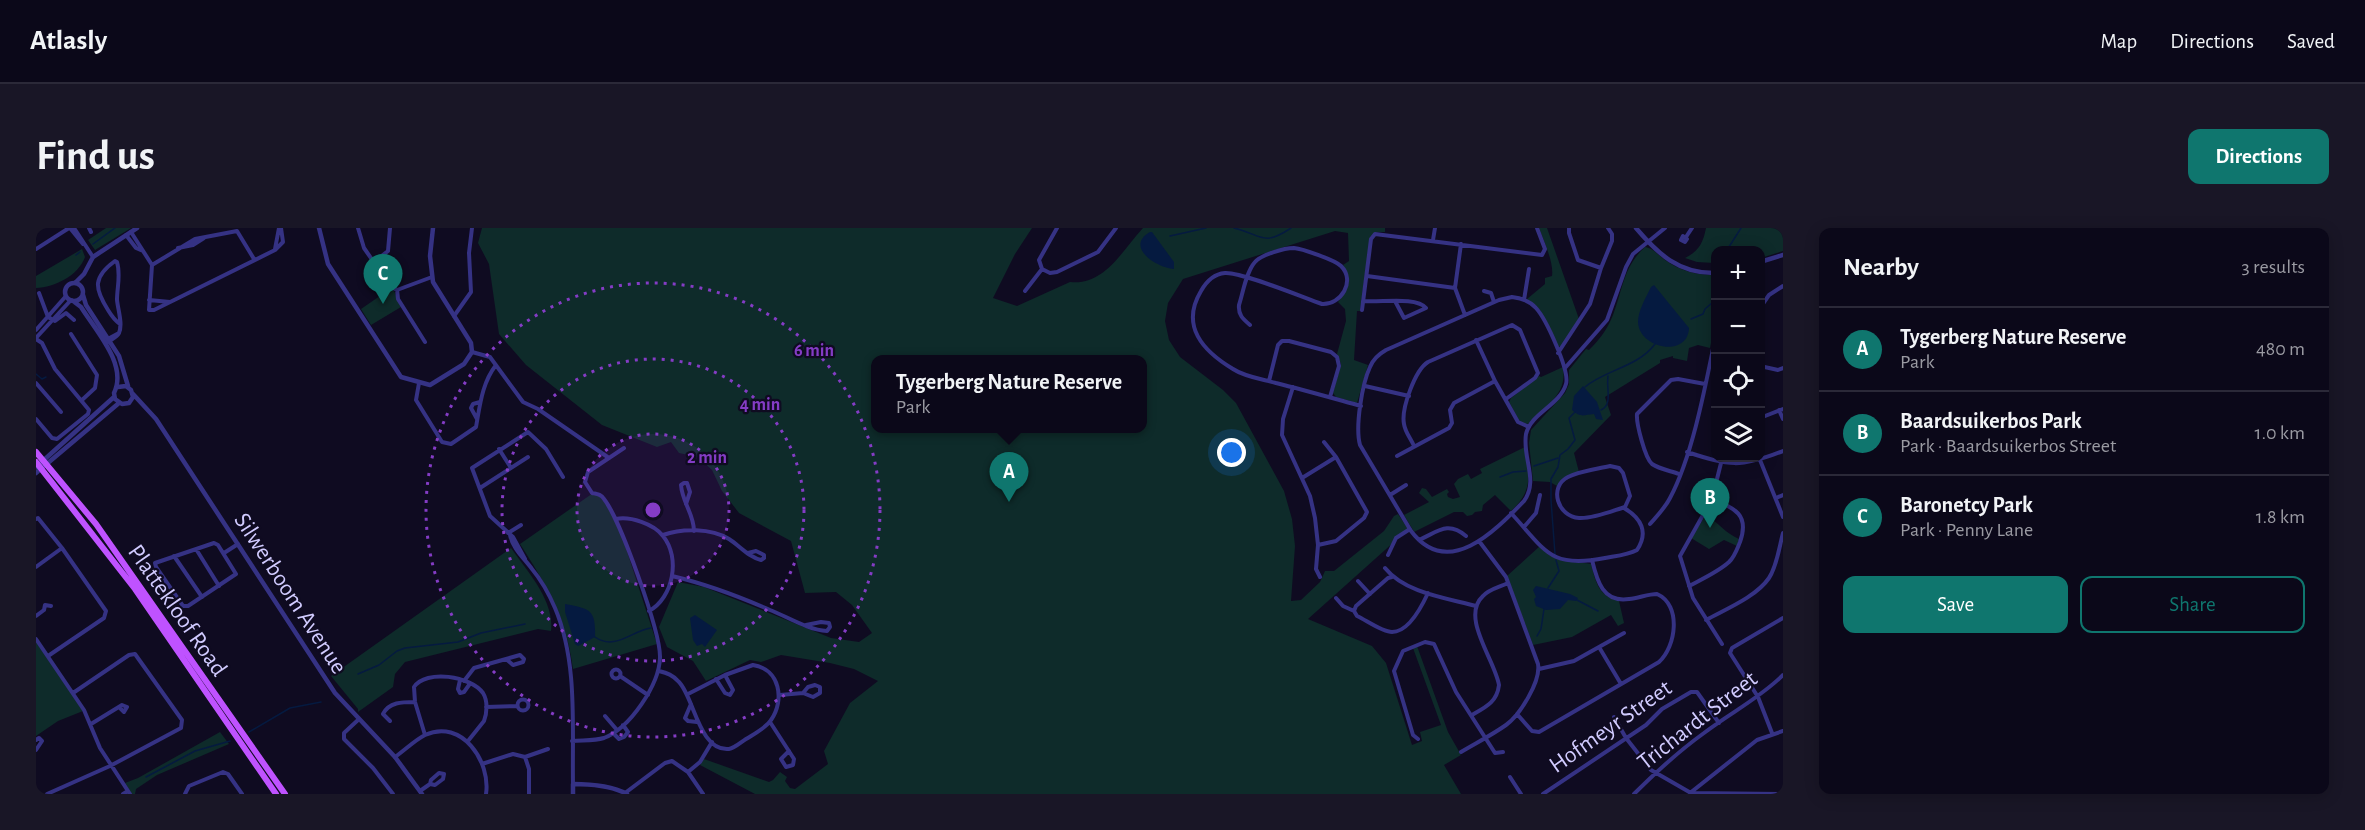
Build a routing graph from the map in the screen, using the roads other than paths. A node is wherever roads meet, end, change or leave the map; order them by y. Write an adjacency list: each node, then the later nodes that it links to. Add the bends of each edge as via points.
1 (71, 228): 23 (street); 25 (street)
2 (137, 228): 18 (street)
3 (280, 228): 26 (street, via 283,242)
4 (319, 228): 79 (street, via 334,274 401,377)
5 (358, 228): 28 (street, via 364,248)
6 (390, 228): 28 (street, via 388,251)
7 (433, 228): 36 (street)
8 (472, 228): 57 (street, via 471,292)
9 (1057, 228): 31 (street, via 1040,256)
10 (1116, 228): 31 (street, via 1103,248 1092,256 1057,272)
11 (1435, 228): 20 (street)
12 (1537, 228): 22 (street, via 1545,249 1542,255)
13 (1569, 228): 30 (street, via 1578,259)
14 (1608, 228): 30 (street, via 1612,241)
15 (1636, 228): 21 (street)
16 (1665, 228): 21 (street)
17 (1692, 228): 19 (street)
18 (129, 233): 25 (street); 29 (street, via 136,248 143,250)
19 (1686, 237)
20 (1433, 240): 22 (street); 35 (street, via 1375,234)
21 (1648, 242): 33 (street, via 1678,266); 70 (street, via 1630,258 1603,326)
22 (1461, 244): 41 (street)
23 (36, 249)
24 (1783, 255): 27 (street)
25 (93, 257): 34 (street)
26 (254, 259): 29 (street, via 239,231 195,239); 53 (street)
27 (1765, 261)
28 (374, 262): 42 (street)
29 (152, 265): 48 (street)
30 (1600, 268): 69 (street, via 1590,304)
31 (1042, 269): 43 (street)
32 (1529, 269): 50 (street)
33 (1711, 273)
34 (84, 274): 38 (street); 40 (street)
35 (1367, 276): 41 (street); 52 (street)
36 (432, 277): 42 (street); 57 (street)
37 (1248, 279): 37 (street, via 1328,304 1342,295 1346,278 1344,269 1336,262 1293,248 1257,259); 61 (street, via 1239,309); 76 (street, via 1227,273 1208,280 1195,302 1193,325 1206,348 1234,370)
38 (75, 283): 40 (street); 47 (street, via 67,286)
39 (1783, 286): 51 (street)
40 (82, 287): 46 (street)
41 (1455, 288): 56 (street)
42 (397, 290): 67 (street, via 398,299)
43 (1025, 291)
44 (1484, 291): 54 (street, via 1491,293)
45 (39, 294): 58 (street)
46 (83, 296): 47 (street); 66 (street)
47 (70, 299): 58 (street); 66 (street, via 81,307)
48 (149, 300): 53 (street); 53 (street, via 151,311)
49 (1395, 300): 49 (street, via 1423,304 1426,308 1404,318); 52 (street)
50 (1524, 300): 54 (street, via 1509,297); 69 (street, via 1539,312)
51 (1765, 300)
52 (1363, 301): 55 (street)
53 (171, 302)
54 (1494, 302): 56 (street)
55 (1362, 310)
56 (1465, 315): 81 (street, via 1381,354 1370,366)
57 (454, 316): 68 (street)
58 (51, 318): 59 (street, via 56,321 65,313); 62 (street); 64 (street)
59 (74, 320)
60 (120, 324): 60 (street, via 99,296 97,282 102,271 115,261 119,269); 66 (street, via 119,333)
61 (1250, 325)
62 (36, 330)
63 (71, 334): 90 (street, via 97,375 96,387)
64 (36, 338): 90 (street, via 55,369)
65 (1476, 340): 77 (street); 86 (street, via 1423,365 1416,373); 89 (street, via 1509,325 1520,330 1538,375)
66 (106, 341): 82 (street, via 115,362); 83 (street, via 120,358)
67 (425, 342)
68 (472, 351): 72 (street, via 488,355); 79 (street, via 464,364 444,377 430,385)
69 (1559, 355): 70 (street); 74 (street)
70 (1573, 359): 74 (street)
71 (1711, 364): 80 (street)
72 (496, 365): 91 (street); 113 (street, via 519,399)
73 (1765, 367): 75 (street)
74 (1565, 368): 102 (street, via 1563,390)
75 (1783, 368)
76 (1269, 381): 84 (street); 88 (street, via 1278,345 1284,341 1331,352 1339,366)
77 (1495, 381): 89 (street); 104 (street, via 1454,403 1450,427)
78 (36, 383): 97 (street)
79 (419, 383): 101 (street, via 416,400 444,443 453,443 474,429)
80 (1705, 384): 109 (street); 121 (street, via 1671,380 1637,414 1649,460)
81 (1365, 386): 86 (street); 95 (street)
82 (118, 387): 83 (street); 87 (street)
83 (128, 387): 85 (street)
84 (1293, 387): 88 (street); 123 (street, via 1282,435)
85 (133, 394): 92 (street); 93 (street, Silwerboom Avenue)
86 (1409, 396): 104 (street, via 1404,423)
87 (114, 397): 94 (street); 118 (street)
88 (1330, 397): 95 (street)
89 (1506, 399): 102 (street, via 1519,423)
90 (82, 400): 99 (street, via 89,408 88,414 57,439)
91 (480, 402): 101 (street); 101 (street, via 471,408)
92 (128, 403): 93 (street); 94 (street)
93 (141, 403): 148 (street, Silwerboom Avenue, via 156,418)
94 (119, 404): 118 (street)
95 (1360, 405): 126 (street, via 1359,442)
96 (1781, 410): 98 (street); 100 (street)
97 (61, 412)
98 (1765, 416)
99 (36, 419)
100 (1783, 419)
101 (477, 420)
102 (1529, 427): 133 (street, via 1526,440 1530,489)
103 (1324, 442): 111 (street)
104 (1414, 446): 110 (street)
105 (624, 448): 113 (street)
106 (499, 450): 119 (street); 122 (street, via 528,432 546,449); 125 (street, via 474,466)
107 (1783, 451): 114 (street)
108 (36, 452): 118 (main road, Plattekloof Road)
109 (1687, 452): 117 (street); 121 (street)
110 (1397, 456)
111 (1336, 457): 123 (street); 149 (street, via 1367,514 1336,541)
112 (528, 458): 119 (street)
113 (609, 458): 136 (street, via 586,475 585,482 592,493 602,496)
114 (1765, 458)
115 (1750, 462): 117 (street)
116 (1761, 462): 129 (street)
117 (1721, 463): 130 (street)
118 (41, 464): 120 (street); 251 (main road, Plattekloof Road, via 135,590); 252 (main road, Plattekloof Road, via 96,524)
119 (511, 468): 125 (street)
120 (36, 473)
121 (1679, 474): 137 (street, via 1670,498)
122 (563, 477)
123 (1302, 478): 149 (street, via 1315,518)
124 (1406, 485): 126 (street)
125 (480, 488): 143 (street, via 490,516)
126 (1390, 495): 140 (street)
127 (1540, 495): 139 (street, via 1536,513)
128 (1783, 495): 129 (street)
129 (1776, 498): 135 (street)
130 (1712, 499): 166 (street, via 1680,553); 166 (street, via 1736,510 1742,518 1743,532 1729,562)
131 (686, 504): 131 (street, via 681,488 684,483 690,488); 141 (street)
132 (1624, 508): 132 (street, via 1629,493 1622,471 1614,466 1569,476 1558,489 1560,507 1575,518); 157 (street, via 1638,518 1644,536 1639,548)
133 (1511, 513): 139 (street); 147 (street)
134 (37, 517): 150 (street)
135 (1783, 518)
136 (616, 519): 144 (street, via 632,518); 173 (street)
137 (1650, 524)
138 (521, 525): 143 (street)
139 (1524, 527): 157 (street, via 1555,557 1575,562)
140 (1410, 529): 146 (street); 155 (street, via 1396,538)
141 (694, 531): 144 (street); 154 (street, via 722,535)
142 (1783, 533): 152 (street)
143 (509, 534): 226 (street, via 547,591 564,635 571,674)
144 (663, 535): 160 (street, via 672,559)
145 (1466, 536): 146 (street, via 1450,527)
146 (1419, 540): 147 (street, via 1448,551)
147 (1479, 541): 164 (street)
148 (239, 545): 153 (street); 209 (street, Silwerboom Avenue, via 326,681)
149 (1318, 545): 161 (street, via 1316,569)
150 (62, 548): 158 (street); 183 (street, via 106,614)
151 (196, 549): 153 (street, via 215,543); 156 (street); 165 (street)
152 (1781, 553): 177 (street, via 1764,584)
153 (224, 554): 165 (street, via 236,574)
154 (748, 554)
155 (1388, 555)
156 (174, 556): 169 (street); 169 (street, via 156,561 156,567 183,606)
157 (1592, 560): 192 (street, via 1598,584 1605,593 1622,600 1657,594 1667,600 1675,622 1664,658)
158 (36, 567)
159 (1386, 568): 162 (street)
160 (672, 576): 173 (street, via 661,603); 178 (street, via 712,586)
161 (1320, 577)
162 (1392, 577): 167 (street); 168 (street)
163 (1358, 581): 167 (street)
164 (1508, 583): 171 (street, via 1486,593); 185 (street)
165 (219, 585): 169 (street)
166 (1688, 586): 177 (street)
167 (1370, 594): 174 (street)
168 (1428, 594): 171 (street); 174 (street, via 1410,622 1395,631 1357,616)
169 (201, 597)
170 (1336, 598): 174 (street)
171 (1476, 606): 206 (street, via 1476,624 1499,685 1490,705)
172 (44, 610): 175 (street)
173 (649, 611): 186 (street, via 660,647)
174 (1354, 611)
175 (36, 616)
176 (1783, 618): 199 (street, via 1730,651)
177 (1706, 620): 181 (street)
178 (806, 625): 178 (street, via 825,631 830,627 824,622)
179 (1624, 633): 182 (street)
180 (36, 639): 183 (street)
181 (1722, 644)
182 (1599, 647): 185 (street, via 1574,661); 192 (street)
183 (48, 656): 194 (street)
184 (506, 659): 191 (street, via 474,668)
185 (1539, 669): 205 (street, via 1537,681)
186 (659, 671): 196 (street, via 674,676); 197 (street)
187 (725, 675): 190 (street); 190 (street, via 733,690 730,695); 198 (street, via 759,666 774,677)
188 (1783, 675): 199 (street, Trichardt Street)
189 (620, 676): 197 (street)
190 (716, 679): 196 (street)
191 (462, 681): 193 (street); 193 (street, via 460,693); 200 (street, via 446,675 419,681 414,687)
192 (1621, 684): 205 (street, via 1538,732 1532,731)
193 (469, 685): 203 (street, via 482,692)
194 (73, 693): 214 (street); 236 (street, via 135,654 182,720 181,728)
195 (803, 693): 198 (street)
196 (688, 694): 201 (street)
197 (648, 695): 215 (street)
198 (780, 695): 212 (street)
199 (1758, 697): 213 (street, Trichardt Street); 218 (street)
200 (415, 702): 210 (street, via 388,707 383,714); 220 (street)
201 (691, 704): 211 (street); 211 (street, via 686,718)
202 (518, 706): 203 (street)
203 (486, 707): 225 (street, via 483,724)
204 (120, 708): 214 (street)
205 (1517, 714): 221 (street)
206 (1472, 715): 221 (street); 223 (street, via 1456,692 1437,647 1425,642 1406,650 1394,672 1413,735)
207 (605, 716): 216 (street)
208 (1614, 717): 222 (street)
209 (358, 720): 233 (street, Silwerboom Avenue); 253 (street, via 344,733 344,739 374,768)
210 (390, 721)
211 (697, 722): 227 (street)
212 (770, 722): 227 (street, via 733,748); 230 (street)
213 (1719, 723): 222 (street, Hofmeyr Street, via 1694,690); 238 (street, Trichardt Street)
214 (91, 724): 236 (street)
215 (623, 724): 216 (street); 219 (street, via 628,732 624,737 619,739)
216 (617, 729): 219 (street)
217 (1783, 731): 218 (street)
218 (1772, 733): 240 (street, via 1757,740)
219 (613, 734): 226 (street, via 596,740)
220 (425, 735): 225 (street, via 447,732); 233 (street)
221 (1486, 737): 231 (street); 232 (street, via 1496,753)
222 (1626, 738): 238 (street); 259 (street, Hofmeyr Street)
223 (1418, 739)
224 (36, 740): 229 (street, via 42,741)
225 (468, 741): 235 (street)
226 (572, 741): 242 (street)
227 (712, 742): 237 (street, via 700,762)
228 (548, 748): 234 (street)
229 (36, 750)
230 (789, 751)
231 (1461, 752)
232 (1503, 752)
233 (395, 757): 244 (street, Silwerboom Avenue)
234 (525, 757): 235 (street, via 513,754); 255 (street)
235 (483, 764): 254 (street)
236 (111, 766): 243 (street); 247 (street)
237 (688, 772): 245 (street, via 669,761); 257 (street)
238 (1655, 773): 260 (street, Trichardt Street); 261 (street)
239 (1510, 777): 258 (street)
240 (1705, 782): 246 (street); 261 (street)
241 (430, 784): 244 (street)
242 (573, 784): 245 (street); 256 (street)
243 (129, 792): 248 (street)
244 (421, 793)
245 (626, 793)
246 (1708, 793): 261 (street); 262 (street)
247 (47, 794)
248 (123, 794)
249 (185, 794): 250 (street, via 189,786 223,772)
250 (242, 794)
251 (276, 794)
252 (285, 794)
253 (393, 794)
254 (486, 794)
255 (529, 794)
256 (573, 794)
257 (703, 794)
258 (1521, 794)
259 (1543, 794)
260 (1634, 794)
261 (1690, 794)
262 (1747, 794): 263 (street)
263 (1783, 794)

